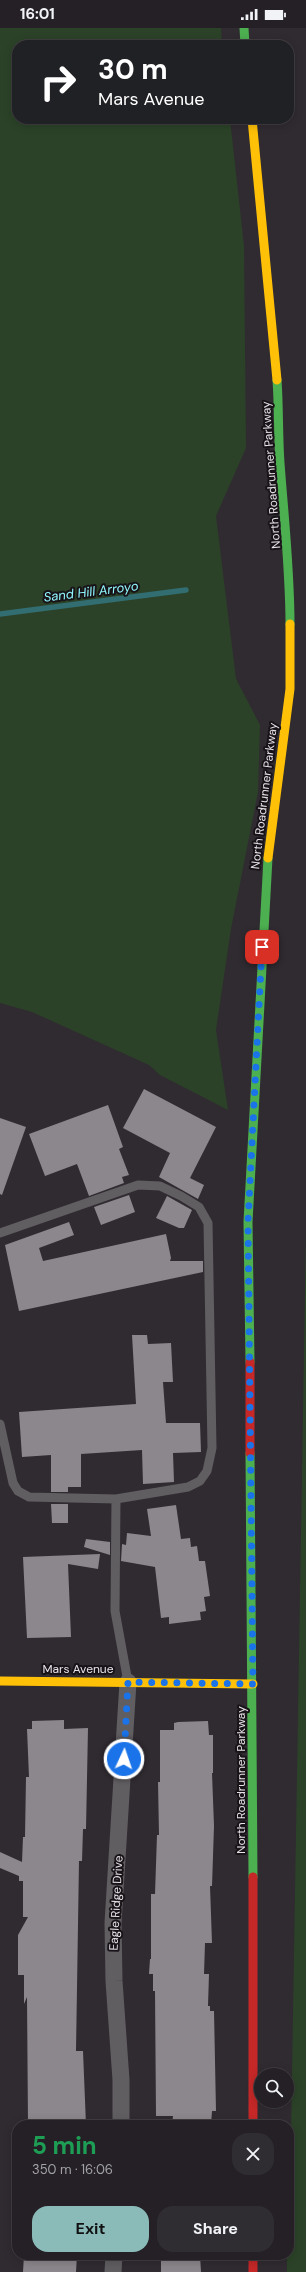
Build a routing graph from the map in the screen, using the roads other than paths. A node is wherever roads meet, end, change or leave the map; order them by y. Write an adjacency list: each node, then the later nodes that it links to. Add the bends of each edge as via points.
1 (244, 28): 2 (street)
2 (245, 40)
3 (252, 124): 9 (street, North Roadrunner Parkway, via 280,417 280,461 290,579 290,681 269,839 248,1222)
4 (0, 1233): 6 (lane, via 138,1184 160,1186 181,1196 199,1207 208,1223 212,1448 207,1471 200,1481 188,1487)
5 (0, 1424): 6 (lane, via 13,1483 18,1491 29,1497)
6 (116, 1499): 8 (lane, via 115,1611)
7 (0, 1681): 8 (street, Mars Avenue)
8 (128, 1682): 9 (street, Mars Avenue); 10 (street, Eagle Ridge Drive, via 113,1923)
9 (253, 1684): 11 (street, North Roadrunner Parkway)
10 (121, 2120)
11 (253, 2120)
12 (114, 2260): 14 (street)
13 (253, 2260): 15 (street)
14 (113, 2272)
15 (253, 2272)

